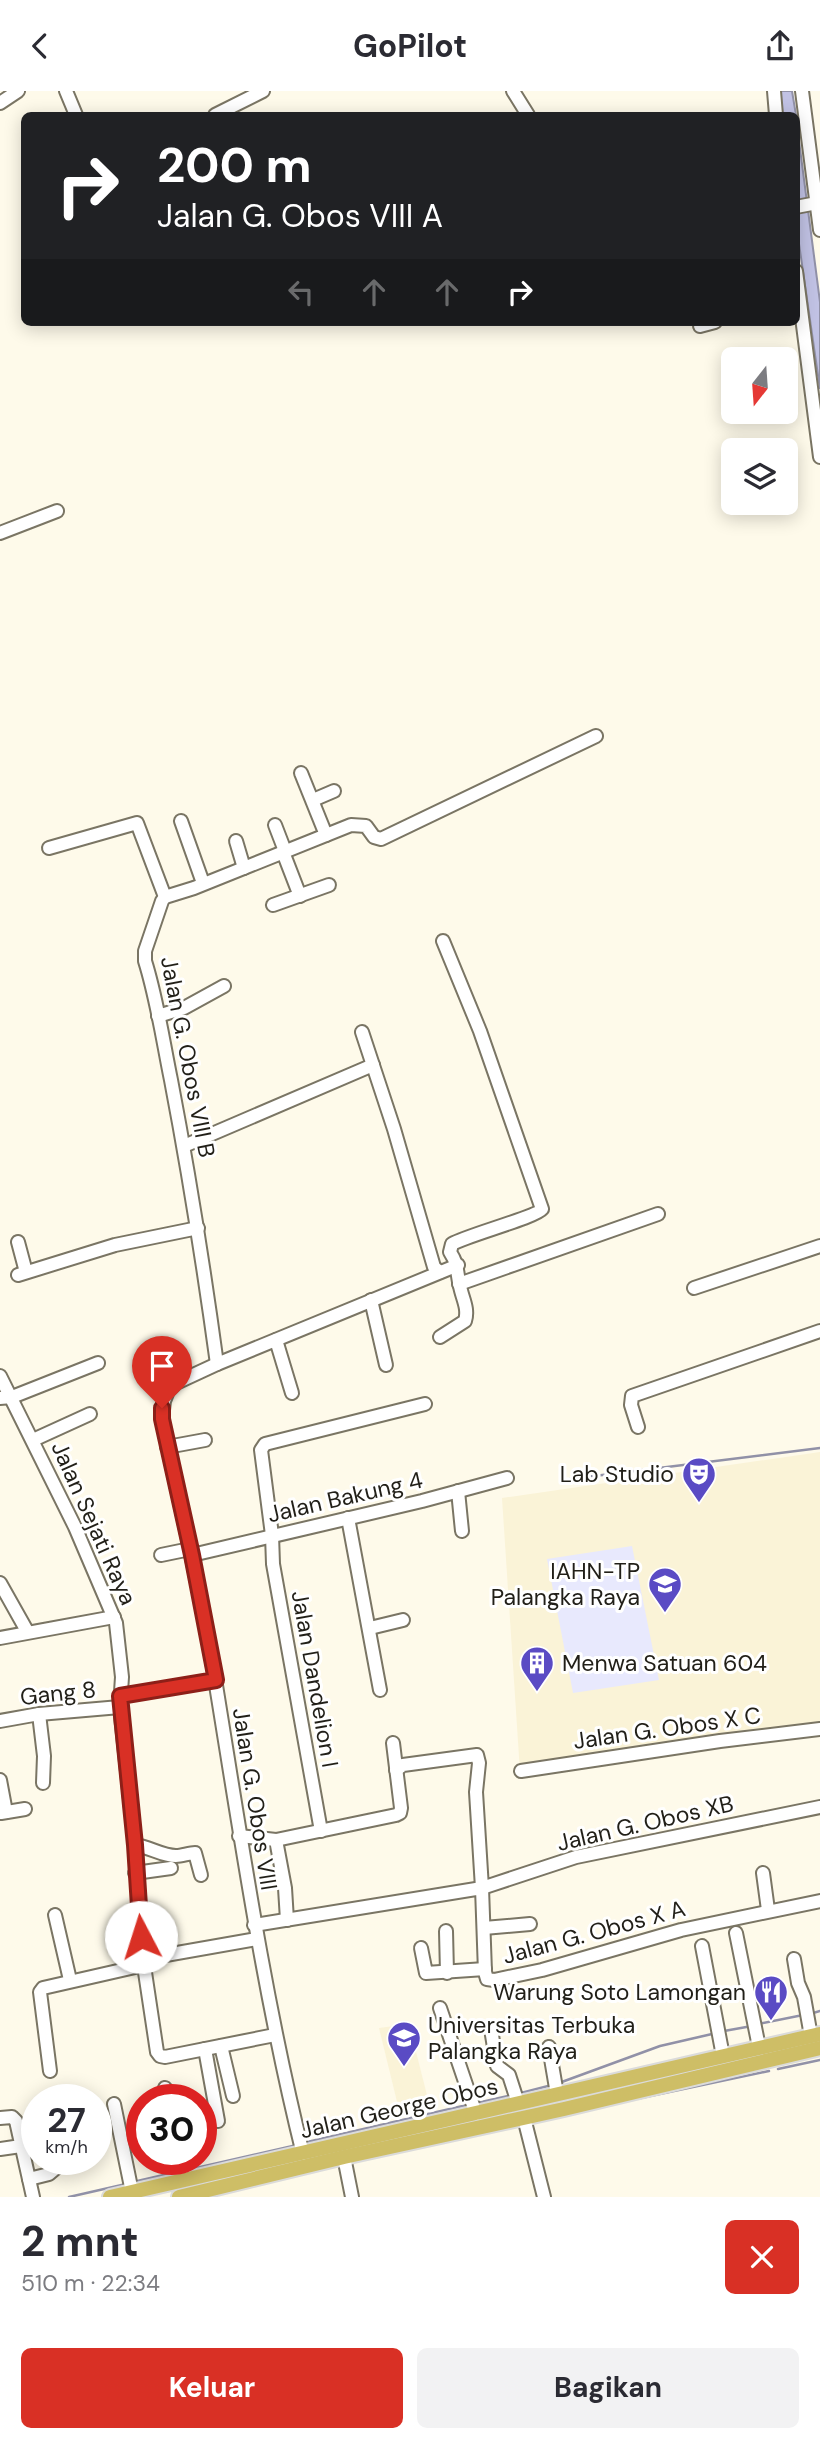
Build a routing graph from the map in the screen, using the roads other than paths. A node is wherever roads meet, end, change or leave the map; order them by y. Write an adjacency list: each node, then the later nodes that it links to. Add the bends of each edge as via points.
1 (18, 91): 7 (street)
2 (66, 91): 8 (street)
3 (263, 91): 9 (street)
4 (513, 91): 10 (street)
5 (774, 91): 11 (street)
6 (802, 91): 12 (street)
7 (0, 103)
8 (75, 112)
9 (221, 112)
10 (526, 112)
11 (776, 112)
12 (807, 205): 13 (street)
13 (820, 230)
14 (800, 316): 15 (street)
15 (820, 457)
16 (57, 511): 17 (street)
17 (0, 533)
18 (596, 736): 24 (street, via 381,839 366,826 357,825)
19 (301, 773): 21 (street)
20 (334, 791): 21 (street)
21 (313, 800): 24 (street)
22 (181, 821): 29 (street)
23 (275, 825): 27 (street)
24 (326, 835): 27 (street)
25 (236, 841): 28 (street)
26 (49, 848): 32 (street, via 136,823)
27 (284, 852): 28 (street); 31 (street)
28 (244, 867): 29 (street)
29 (203, 883): 32 (street)
30 (328, 885): 31 (street)
31 (300, 896): 33 (street)
32 (165, 897): 36 (street, Jalan G. Obos VIII B, via 145,951)
33 (273, 905)
34 (443, 941): 44 (street, via 542,1206 538,1214 454,1242 450,1252)
35 (224, 986): 36 (street)
36 (158, 1016): 39 (street, Jalan G. Obos VIII B)
37 (362, 1032): 38 (street)
38 (373, 1065): 39 (street); 45 (street, via 434,1267)
39 (184, 1146): 41 (street, Jalan G. Obos VIII B)
40 (658, 1214): 46 (street)
41 (198, 1228): 42 (street, via 115,1245 22,1274); 53 (street, Jalan G. Obos VIII B)
42 (18, 1242)
43 (820, 1245): 47 (street)
44 (458, 1265): 45 (street, Jalan G. Obos VIII); 46 (street)
45 (440, 1272): 48 (street, Jalan G. Obos VIII)
46 (459, 1285): 50 (street, via 467,1310 465,1321)
47 (694, 1287)
48 (371, 1300): 51 (street, Jalan G. Obos VIII); 54 (street)
49 (820, 1331): 60 (street, via 632,1396)
50 (440, 1337)
51 (276, 1340): 53 (street, Jalan G. Obos VIII); 56 (street)
52 (98, 1363): 57 (street)
53 (217, 1364): 63 (street, Jalan G. Obos VIII, via 176,1383 169,1391 162,1413)
54 (386, 1365)
55 (0, 1376): 57 (street, Jalan Sejati Raya)
56 (292, 1393)
57 (6, 1398): 61 (street, Jalan Sejati Raya)
58 (425, 1404): 68 (street, Jalan Dandelion I, via 263,1445 260,1454)
59 (90, 1414): 61 (street)
60 (638, 1427)
61 (33, 1440): 72 (street, Jalan Sejati Raya)
62 (205, 1440): 63 (street)
63 (167, 1447): 69 (street, Jalan G. Obos VIII)
64 (507, 1478): 65 (street, Jalan Bakung 4)
65 (458, 1491): 66 (street, Jalan Bakung 4); 67 (street)
66 (348, 1518): 68 (street, Jalan Bakung 4); 74 (street)
67 (462, 1531)
68 (272, 1535): 69 (street, Jalan Bakung 4); 91 (street, Jalan Dandelion I, via 272,1564)
69 (191, 1552): 70 (street, Jalan Bakung 4); 77 (street, Jalan G. Obos VIII)
70 (161, 1555)
71 (0, 1583): 75 (street)
72 (114, 1617): 75 (street); 79 (street, Jalan Sejati Raya, via 120,1646)
73 (403, 1621): 74 (street)
74 (370, 1630): 78 (street)
75 (27, 1631): 76 (street)
76 (0, 1637)
77 (216, 1680): 79 (street, Gang 8); 92 (street, Jalan G. Obos VIII)
78 (380, 1690)
79 (120, 1702): 80 (street, Gang 8); 94 (street, Jalan Sejati Raya)
80 (39, 1714): 81 (street, Gang 8); 87 (street)
81 (0, 1721)
82 (820, 1729): 85 (street, Jalan G. Obos X C)
83 (393, 1743): 84 (street)
84 (396, 1770): 91 (street, via 400,1813); 99 (street, Jalan G. Obos X A, via 403,1765 477,1755)
85 (520, 1771)
86 (0, 1780): 90 (street)
87 (43, 1783)
88 (820, 1807): 99 (street, Jalan G. Obos XB, via 576,1857)
89 (25, 1809): 90 (street)
90 (3, 1813)
91 (321, 1831): 93 (street)
92 (239, 1836): 93 (street); 104 (street, Jalan G. Obos VIII)
93 (276, 1840): 103 (street)
94 (135, 1845): 96 (street, Jalan Sejati Raya); 98 (street, via 168,1855 194,1853)
95 (171, 1868): 96 (street)
96 (135, 1873): 113 (street, Jalan Sejati Raya)
97 (763, 1873): 101 (street)
98 (201, 1875)
99 (482, 1888): 103 (street); 106 (street, Jalan G. Obos X A)
100 (820, 1901): 101 (street, Jalan G. Obos X A)
101 (768, 1910): 114 (street, Jalan G. Obos X A, via 506,1978 487,1979)
102 (55, 1916): 116 (street)
103 (287, 1920): 104 (street)
104 (254, 1924): 109 (street, Jalan G. Obos VIII)
105 (530, 1924): 106 (street)
106 (484, 1929): 114 (street, Jalan G. Obos X A)
107 (446, 1931): 115 (street)
108 (736, 1933): 123 (street)
109 (257, 1939): 113 (street); 119 (street, Jalan G. Obos VIII)
110 (702, 1946): 125 (street)
111 (421, 1948): 115 (street, via 426,1973)
112 (793, 1959): 120 (street)
113 (143, 1962): 116 (street); 124 (street, Jalan Sejati Raya, via 159,2055)
114 (485, 1969): 115 (street)
115 (447, 1973)
116 (70, 1980): 126 (street, via 40,1992)
117 (440, 2008): 131 (street)
118 (491, 2029): 129 (street, via 497,2066 509,2075)
119 (275, 2035): 121 (street); 138 (street, Jalan G. Obos VIII)
120 (817, 2040): 123 (main road, Jalan George Obos); 133 (main road, Jalan George Obos)
121 (221, 2046): 124 (street); 128 (street)
122 (550, 2047): 127 (street)
123 (759, 2047): 125 (main road, Jalan George Obos)
124 (205, 2049): 134 (street)
125 (723, 2056): 127 (main road, Jalan George Obos)
126 (50, 2071)
127 (557, 2094): 129 (main road, Jalan George Obos)
128 (233, 2096)
129 (518, 2103): 131 (main road, Jalan George Obos)
130 (114, 2104): 145 (street)
131 (476, 2113): 135 (main road, Jalan George Obos)
132 (0, 2118): 136 (street, via 15,2119)
133 (524, 2118): 135 (main road, Jalan George Obos); 150 (street)
134 (218, 2121)
135 (416, 2134): 138 (main road, Jalan George Obos); 139 (main road, Jalan George Obos)
136 (21, 2146): 137 (street)
137 (0, 2149)
138 (303, 2154): 144 (main road, Jalan George Obos)
139 (344, 2157): 148 (main road, Jalan George Obos); 149 (street)
140 (28, 2175): 143 (street)
141 (45, 2175): 143 (street)
142 (185, 2175): 144 (street)
143 (29, 2179): 146 (street)
144 (186, 2180): 145 (main road, Jalan George Obos)
145 (132, 2192): 147 (main road, Jalan George Obos)
146 (33, 2197)
147 (110, 2197)
148 (179, 2197)
149 (352, 2197)
150 (544, 2197)

